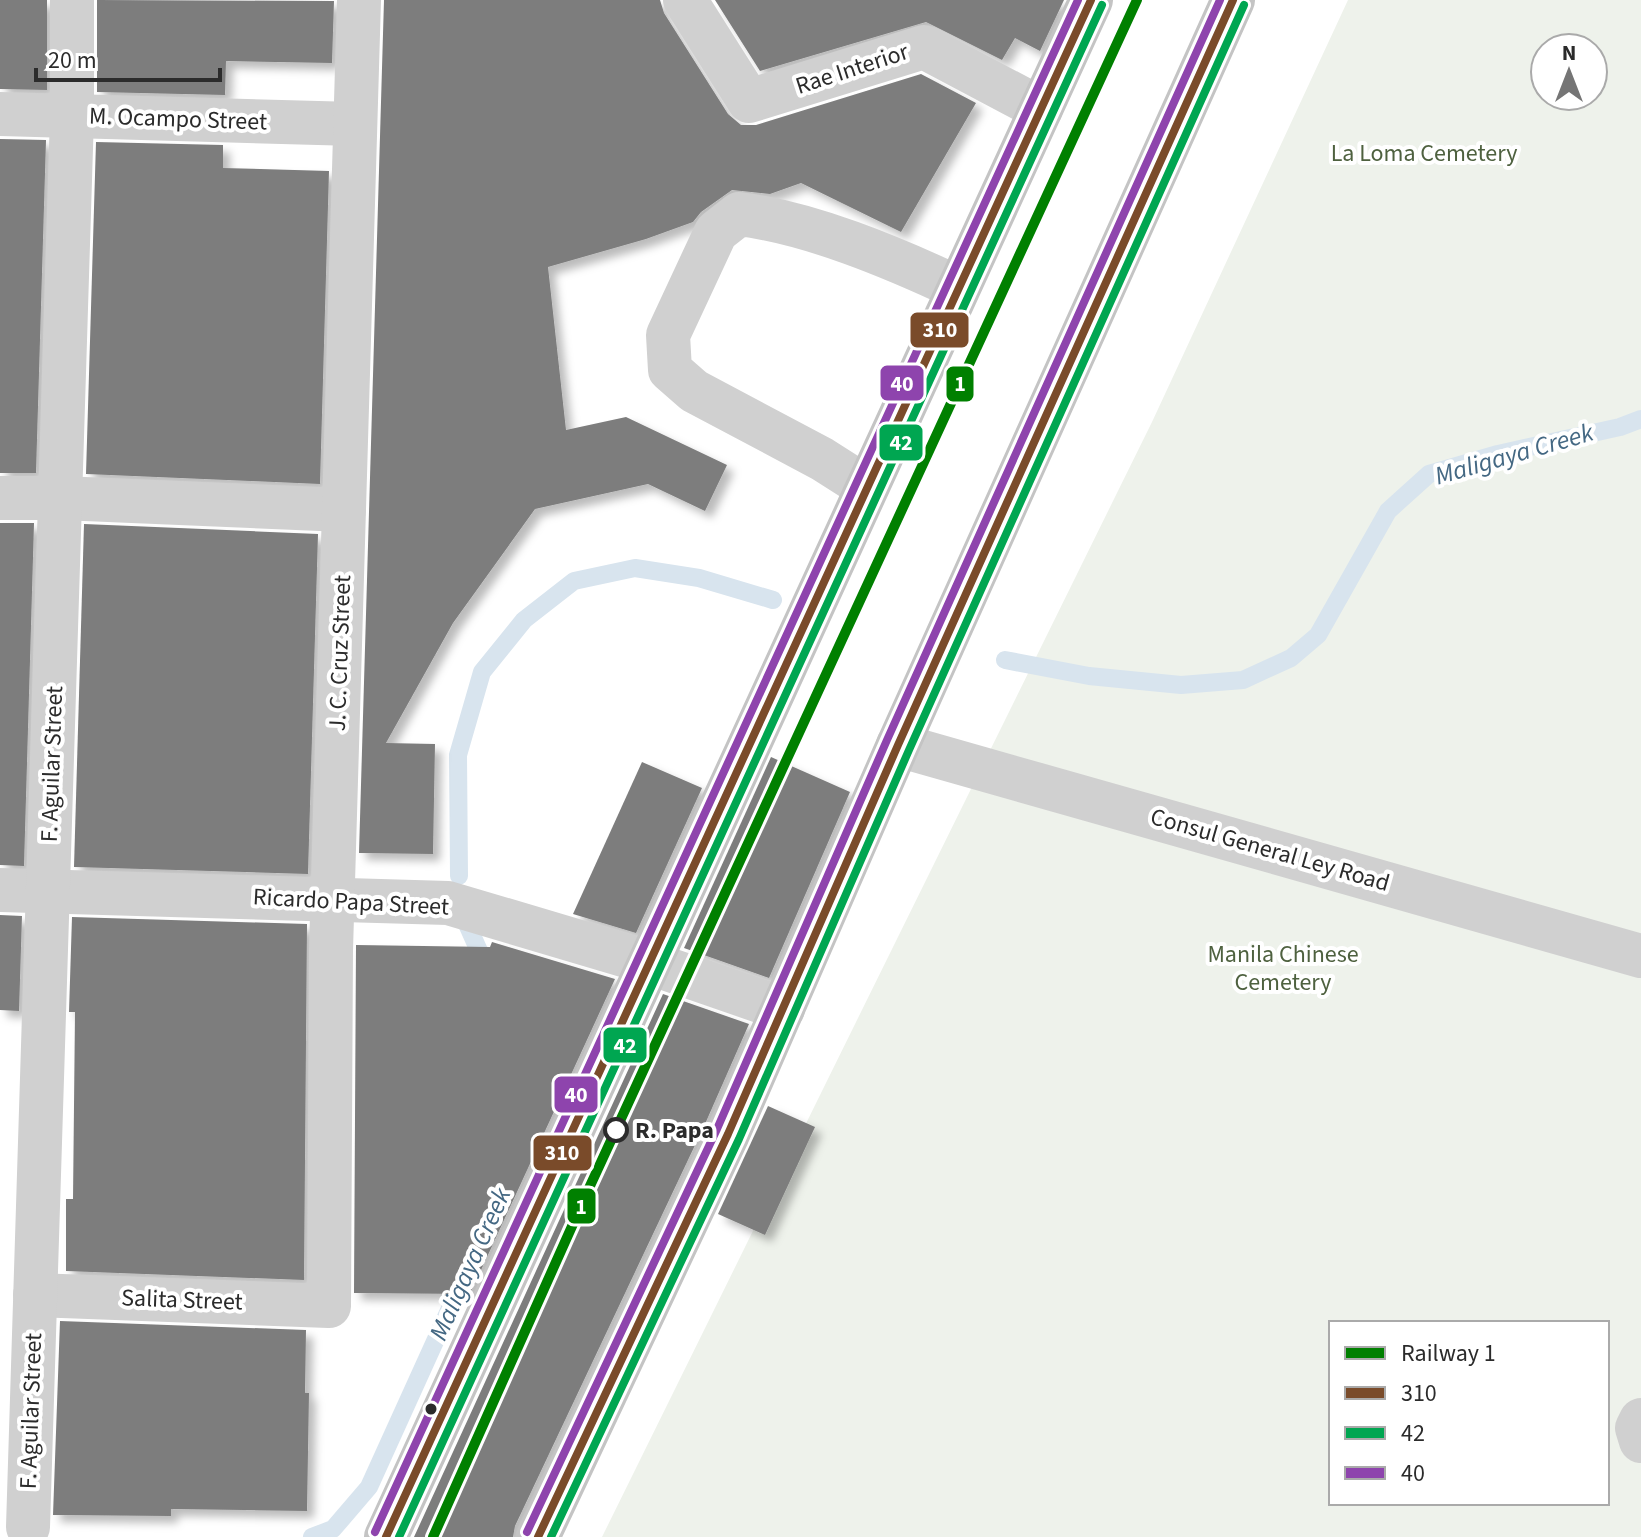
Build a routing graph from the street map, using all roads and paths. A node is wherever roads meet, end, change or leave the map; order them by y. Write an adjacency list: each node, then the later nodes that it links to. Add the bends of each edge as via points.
1 (72, 0): 8 (street, F. Aguilar Street)
2 (359, 0): 9 (street, J. C. Cruz Street)
3 (685, 0): 6 (street, Rae Interior, via 746,99 924,47)
4 (1091, 0): 6 (main road)
5 (1233, 0): 15 (main road)
6 (1041, 109): 10 (main road)
7 (0, 114): 8 (street, M. Ocampo Street)
8 (72, 116): 9 (street, M. Ocampo Street); 13 (street, F. Aguilar Street)
9 (355, 124): 14 (street, J. C. Cruz Street)
10 (958, 288): 11 (main road); 11 (street, via 913,266 777,219 739,214 716,232 668,335 670,370 694,391)
11 (866, 487): 20 (main road)
12 (0, 498): 13 (street)
13 (61, 498): 14 (street); 17 (street, F. Aguilar Street)
14 (344, 510): 18 (street, J. C. Cruz Street)
15 (898, 745): 19 (street, Consul General Ley Road); 21 (main road)
16 (0, 890): 17 (street, Ricardo Papa Street)
17 (48, 891): 18 (street, Ricardo Papa Street); 22 (street, F. Aguilar Street)
18 (333, 899): 20 (street, Ricardo Papa Street, via 448,903); 23 (street, J. C. Cruz Street)
19 (1641, 956)
20 (650, 963): 21 (street, Ricardo Papa Street); 27 (main road)
21 (783, 1009): 28 (main road)
22 (23, 1278): 23 (street, Salita Street); 26 (street, F. Aguilar Street)
23 (329, 1306)
24 (1641, 1420): 25 (street)
25 (1641, 1441)
26 (28, 1527)
27 (386, 1537)
28 (538, 1537)

